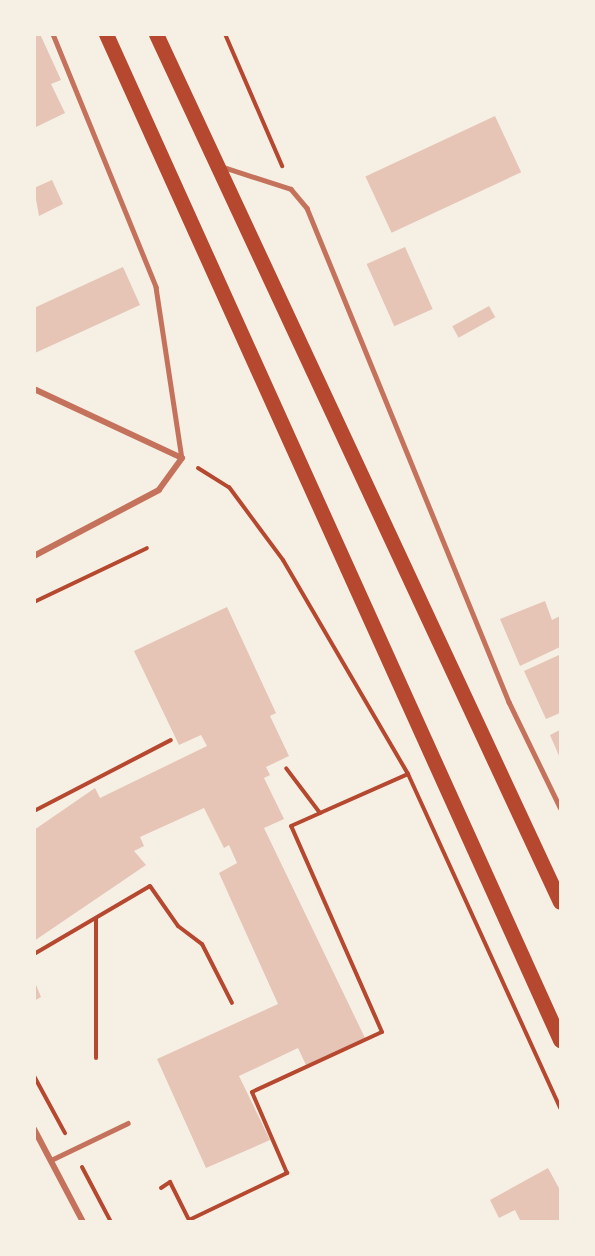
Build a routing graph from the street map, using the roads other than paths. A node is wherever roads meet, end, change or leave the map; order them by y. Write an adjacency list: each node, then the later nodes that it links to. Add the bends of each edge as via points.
1 (52, 34): 6 (lane, via 156,286)
2 (106, 34): 10 (main road)
3 (156, 34): 4 (main road)
4 (216, 164): 8 (lane, via 291,189 307,208 509,702); 9 (main road)
5 (34, 389): 6 (street)
6 (182, 458): 7 (street, via 159,490)
7 (34, 556)
8 (561, 807)
9 (561, 902)
10 (561, 1040)
11 (128, 1123): 13 (lane)
12 (34, 1129): 13 (street)
13 (51, 1160): 14 (street)
14 (83, 1221)

